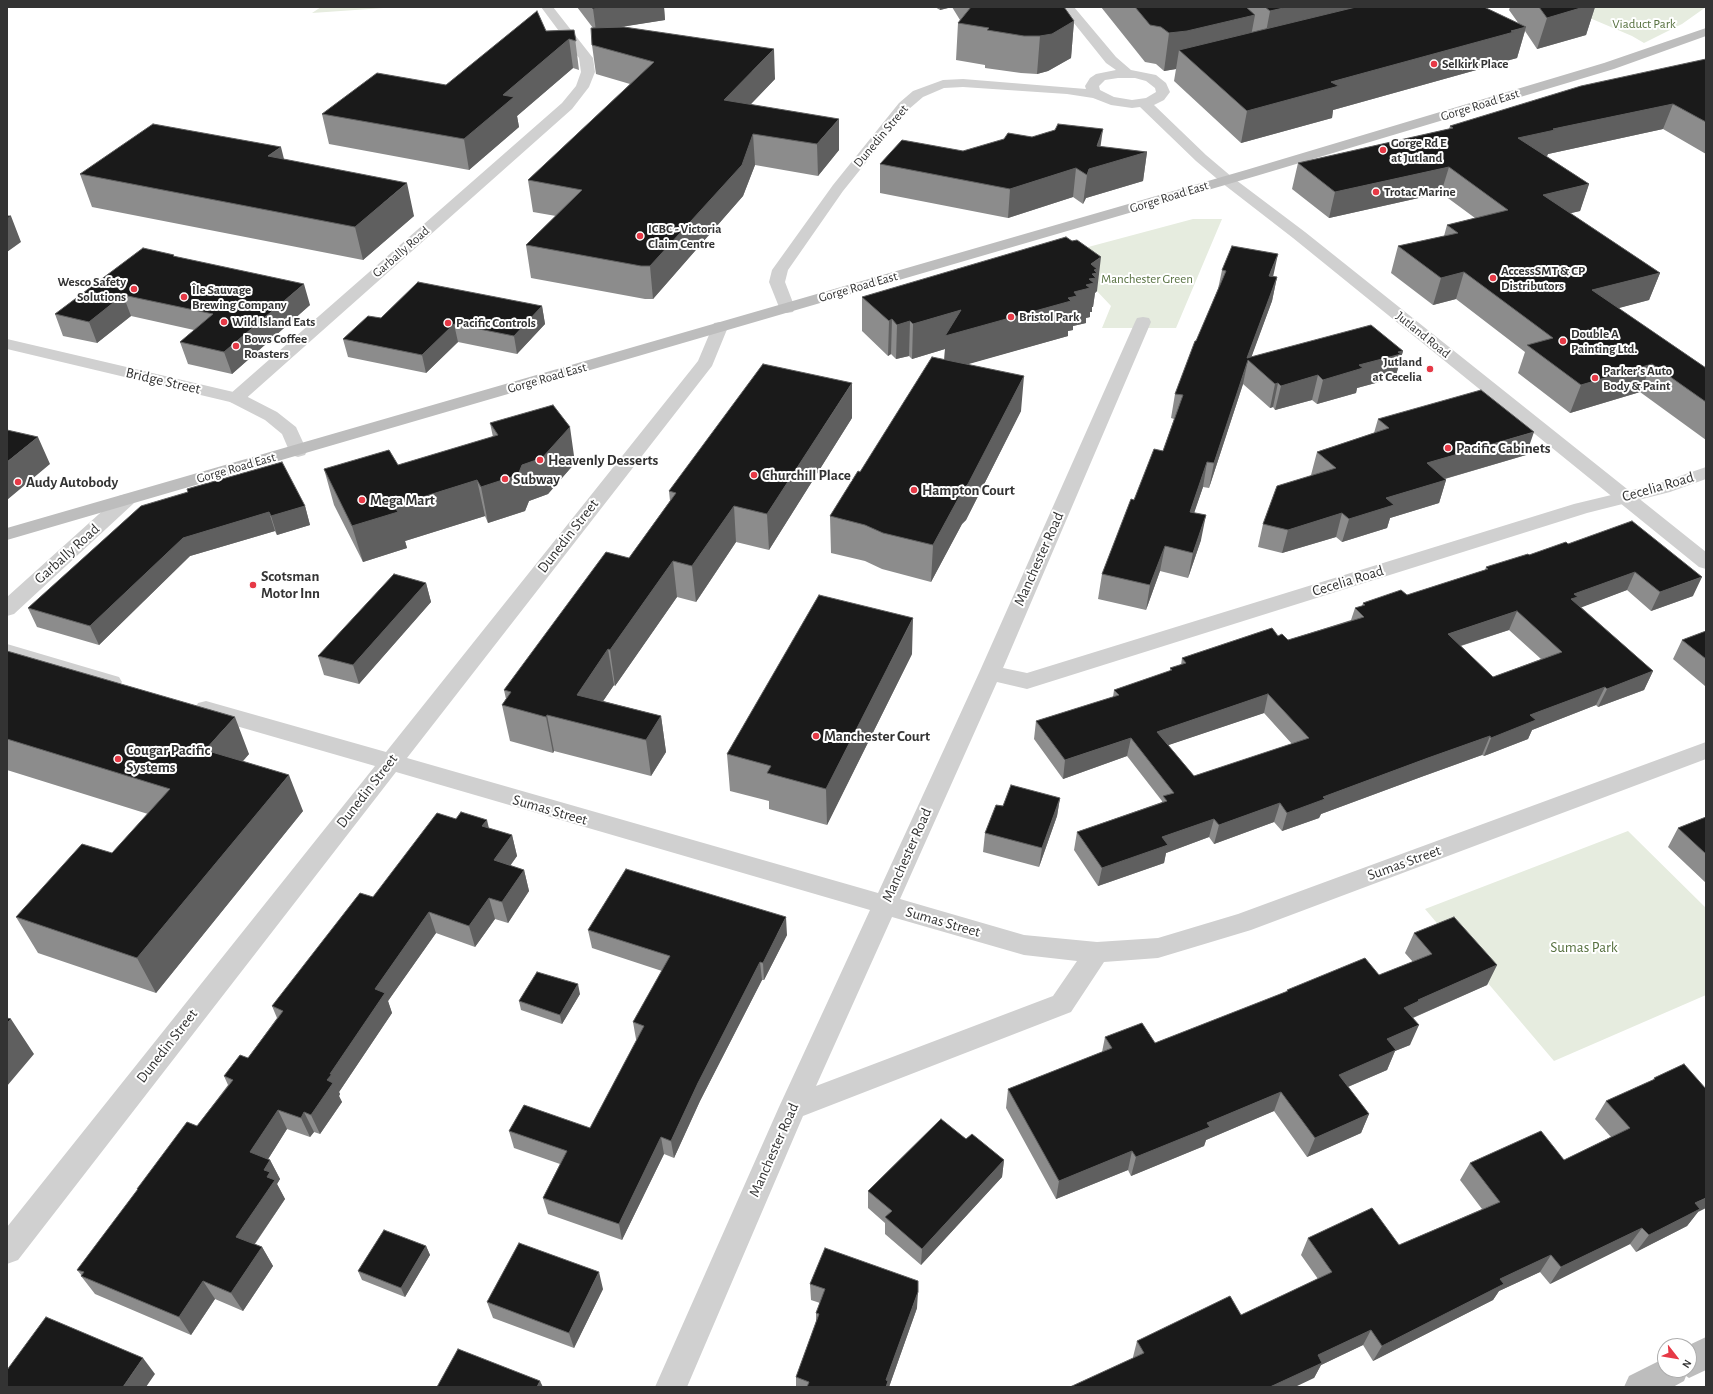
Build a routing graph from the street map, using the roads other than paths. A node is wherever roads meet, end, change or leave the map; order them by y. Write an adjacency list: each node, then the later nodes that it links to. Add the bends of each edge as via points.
1 (547, 7): 16 (street, Garbally Road, via 586,58 588,72 582,87 567,106)
2 (1067, 7): 4 (street)
3 (1706, 32): 11 (main road, Gorge Road East, via 1602,68)
4 (1111, 60): 5 (street); 6 (street)
5 (1127, 73): 6 (street); 8 (street)
6 (1110, 75): 9 (street, via 1095,81)
7 (1166, 76): 8 (street)
8 (1151, 78): 10 (street, via 1161,86 1163,92 1159,98)
9 (1094, 90): 10 (street, Dunedin Street, via 1107,100); 12 (street, Dunedin Street, via 963,83 943,84 918,94 904,106 838,188 780,270 778,282)
10 (1144, 103): 11 (street, Jutland Road)
11 (1227, 180): 12 (main road, Gorge Road East); 19 (street, Jutland Road)
12 (787, 308): 14 (main road, Gorge Road East)
13 (1143, 322): 25 (street, Manchester Road)
14 (720, 328): 17 (main road, Gorge Road East); 29 (street, Dunedin Street, via 706,362)
15 (7, 344): 16 (street, Bridge Street)
16 (236, 398): 17 (street, Bridge Street, via 271,416 290,431)
17 (298, 451): 20 (main road, Gorge Road East)
18 (1706, 473): 19 (street, Cecelia Road, via 1663,488)
19 (1624, 497): 22 (street, Jutland Road); 25 (street, Cecelia Road, via 1581,508 1026,681)
20 (126, 500): 21 (main road, Gorge Road East); 23 (street, Garbally Road)
21 (7, 534)
22 (1706, 562)
23 (7, 609)
24 (7, 651): 26 (street)
25 (990, 672): 30 (street, Manchester Road)
26 (133, 688)
27 (186, 703): 29 (street, Sumas Street)
28 (1706, 750): 31 (street, Sumas Street, via 1242,923 1158,948)
29 (389, 763): 30 (street, Sumas Street); 33 (street, Dunedin Street)
30 (885, 906): 31 (street, Sumas Street, via 1024,945); 32 (street, Manchester Road)
31 (1097, 952): 32 (street, via 1062,1004)
32 (793, 1107): 37 (street, Manchester Road)
33 (7, 1250)
34 (1706, 1353): 35 (main road)
35 (1697, 1358)
36 (1657, 1378): 38 (main road)
37 (671, 1387)
38 (1640, 1387)

